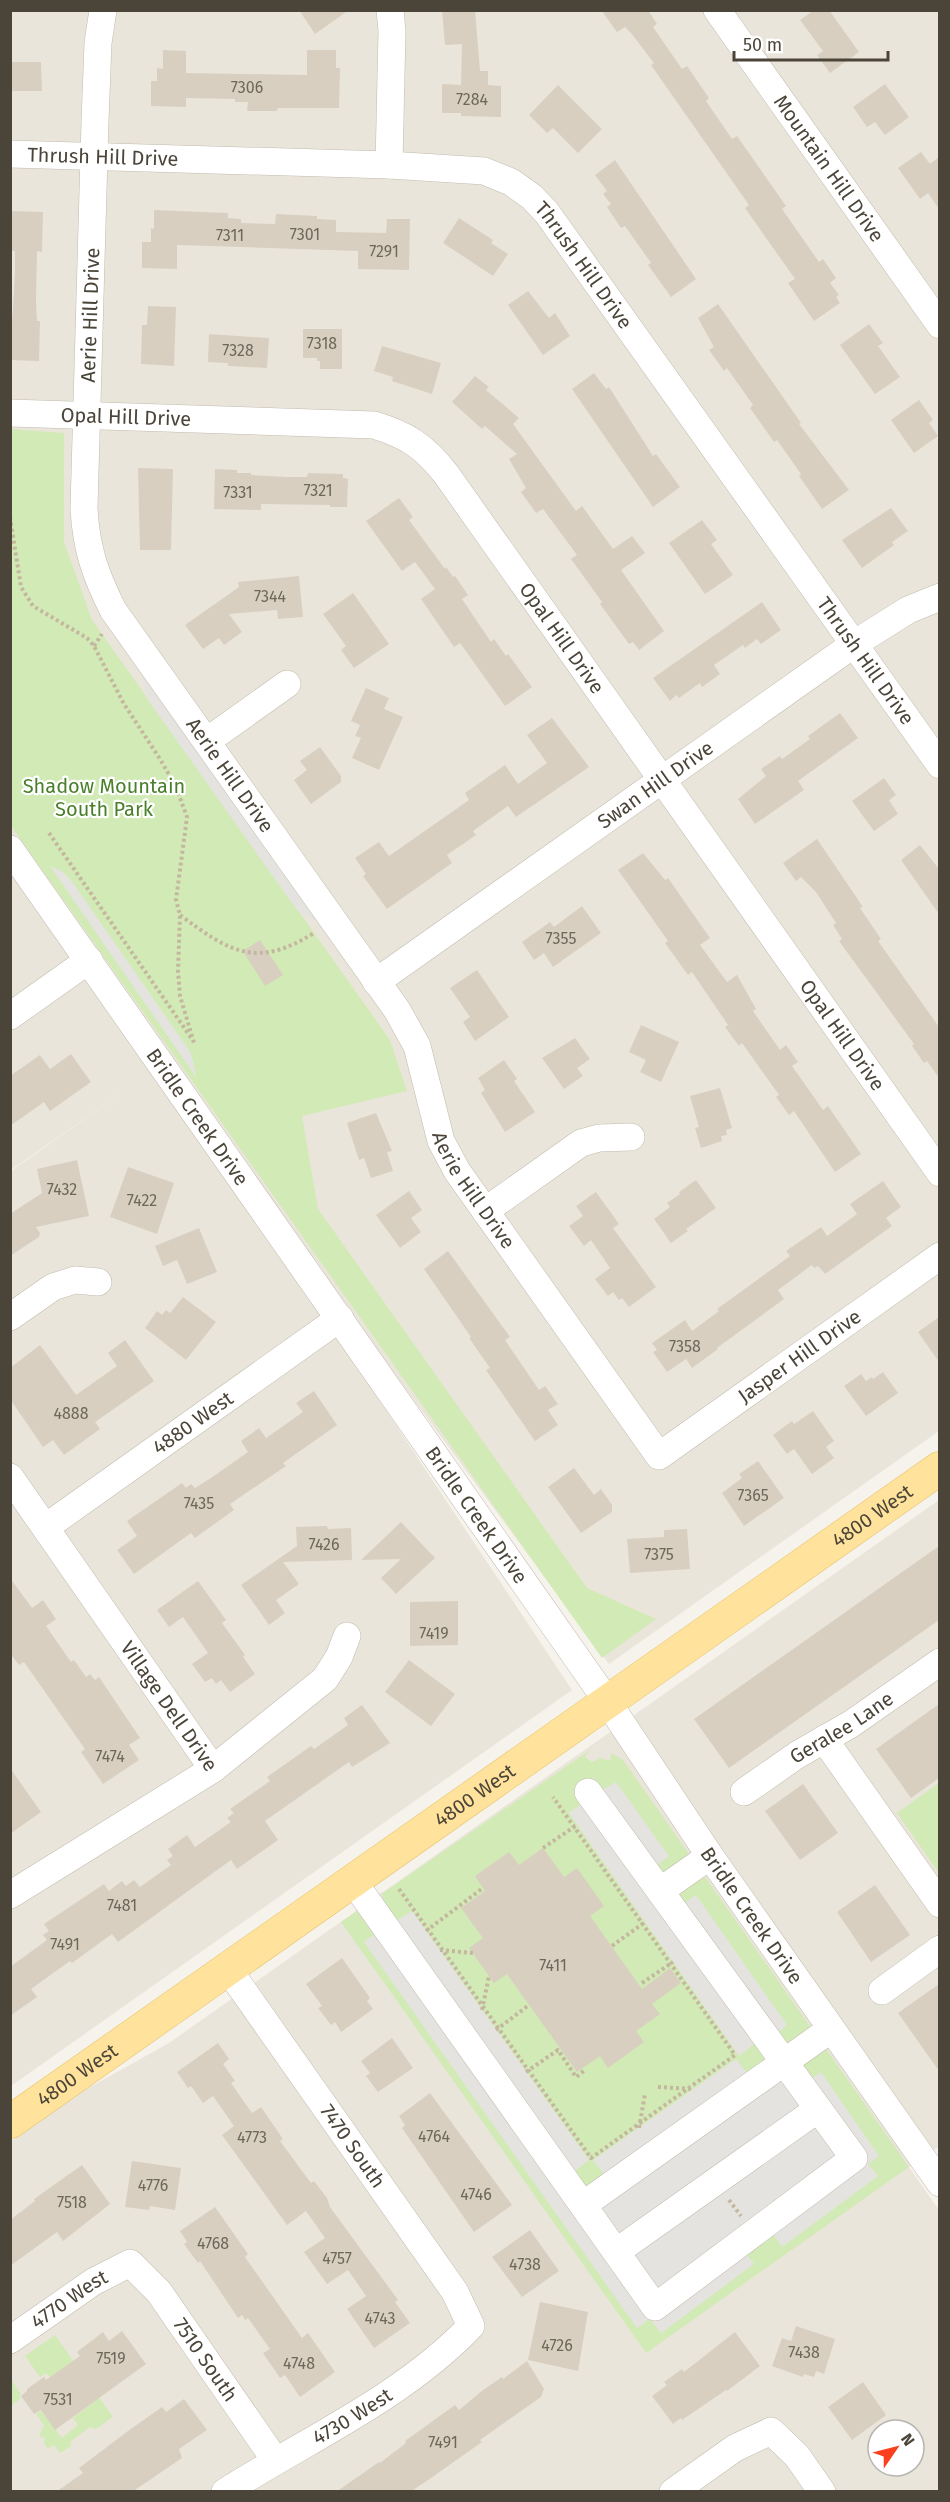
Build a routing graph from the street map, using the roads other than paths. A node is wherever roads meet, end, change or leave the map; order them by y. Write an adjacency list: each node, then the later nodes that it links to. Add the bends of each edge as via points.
1 (102, 10): 5 (street, Aerie Hill Drive)
2 (390, 10): 6 (street)
3 (717, 10): 7 (street, Mountain Hill Drive)
4 (10, 154): 5 (street, Thrush Hill Drive)
5 (94, 158): 6 (street, Thrush Hill Drive); 9 (street, Aerie Hill Drive)
6 (389, 165): 11 (street, Thrush Hill Drive, via 484,171 512,182 532,196)
7 (939, 325)
8 (10, 413): 9 (street, Opal Hill Drive)
9 (87, 416): 13 (street, Aerie Hill Drive, via 85,538 94,573 112,610); 15 (street, Opal Hill Drive, via 374,424 412,439 446,474)
10 (939, 597): 11 (street, Swan Hill Drive, via 908,609)
11 (854, 644): 14 (street, Thrush Hill Drive); 15 (street, Swan Hill Drive)
12 (287, 684): 13 (street)
13 (207, 741): 18 (street, Aerie Hill Drive)
14 (939, 765)
15 (662, 780): 18 (street, Swan Hill Drive); 21 (street, Opal Hill Drive)
16 (10, 849): 17 (street, Bridle Creek Drive)
17 (89, 960): 19 (street); 26 (street, Bridle Creek Drive)
18 (376, 982): 22 (street, Aerie Hill Drive, via 417,1046 441,1141)
19 (10, 1016)
20 (631, 1137): 22 (street, via 592,1138 581,1143)
21 (939, 1173)
22 (485, 1211): 27 (street, Aerie Hill Drive)
23 (939, 1256): 27 (street, Jasper Hill Drive)
24 (98, 1282): 25 (street, via 75,1280 53,1287)
25 (10, 1317)
26 (340, 1318): 30 (street, 4880 West); 33 (street, Bridle Creek Drive)
27 (658, 1456)
28 (939, 1468): 33 (main road, 4800 West)
29 (10, 1478): 30 (street, Village Dell Drive)
30 (46, 1527): 35 (street, Village Dell Drive)
31 (347, 1636): 35 (street, via 325,1679)
32 (939, 1662): 34 (street, Geralee Lane)
33 (607, 1701): 38 (street, Bridle Creek Drive); 39 (main road, 4800 West)
34 (824, 1740): 37 (street, Geralee Lane); 42 (street)
35 (213, 1769): 41 (street, Village Dell Drive)
36 (588, 1792): 40 (street)
37 (744, 1792)
38 (710, 1856): 40 (street); 46 (street, Bridle Creek Drive)
39 (353, 1881): 44 (main road, 4800 West); 51 (street)
40 (660, 1891): 47 (street)
41 (10, 1895)
42 (939, 1904)
43 (939, 1949): 45 (street)
44 (228, 1969): 49 (main road, 4800 West); 54 (street, 7470 South, via 455,2292)
45 (882, 1991)
46 (831, 2029): 47 (street); 50 (street, Bridle Creek Drive)
47 (784, 2062): 48 (street); 51 (street)
48 (818, 2109): 52 (street); 52 (street, via 854,2158 655,2307)
49 (10, 2122)
50 (939, 2183)
51 (583, 2205): 52 (street)
52 (616, 2252)
53 (130, 2264): 55 (street, 4770 West, via 93,2282); 56 (street, 7510 South, via 159,2292)
54 (471, 2326): 56 (street, 4730 West, via 447,2352 374,2404)
55 (10, 2340)
56 (275, 2460): 57 (street, 4730 West)
57 (225, 2492)
58 (673, 2492): 59 (street, via 735,2448 771,2431 797,2456)
59 (822, 2492)

